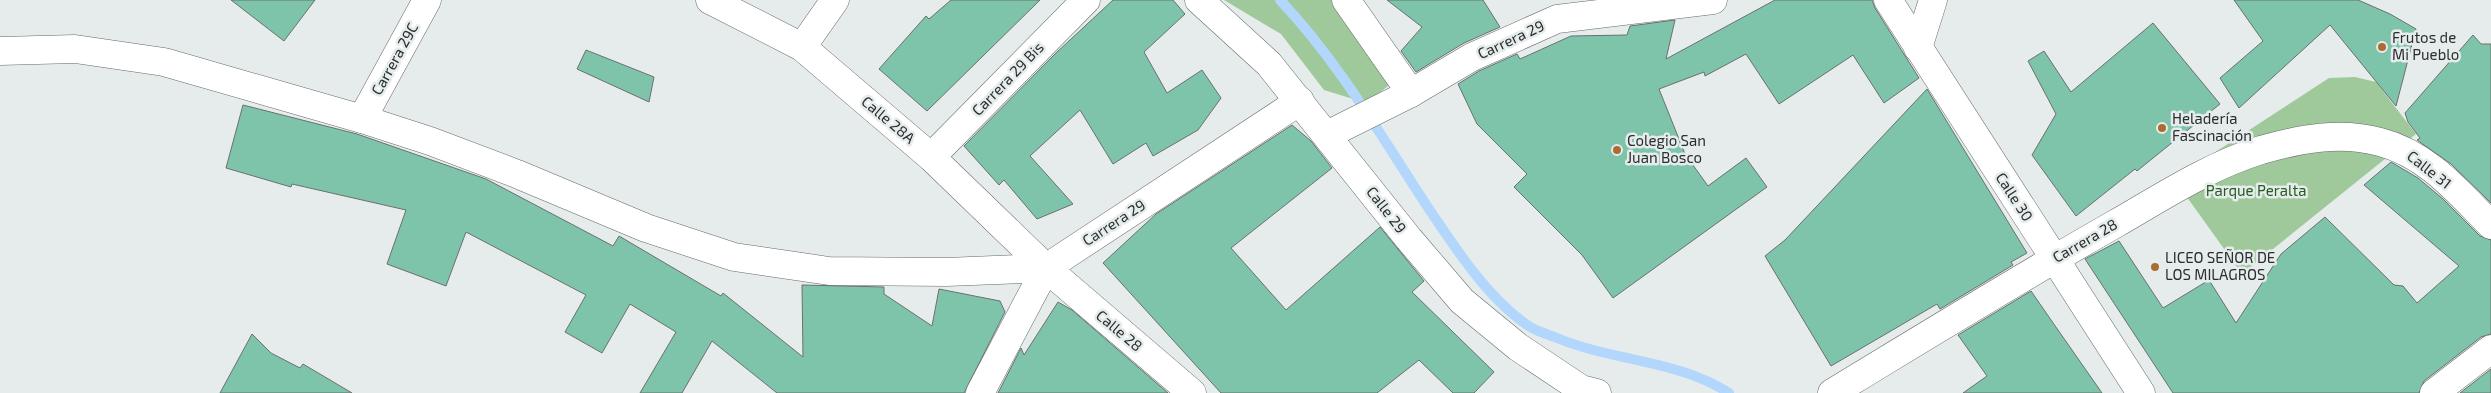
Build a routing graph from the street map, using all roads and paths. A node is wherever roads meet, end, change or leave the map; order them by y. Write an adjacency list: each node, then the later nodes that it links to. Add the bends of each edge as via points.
1 (427, 0): 16 (street, Carrera 29C)
2 (710, 0): 12 (street, Calle 28A)
3 (835, 0): 12 (street)
4 (1086, 0): 19 (street, Carrera 29 Bis)
5 (1198, 0): 15 (street, Calle 29, via 1269,64)
6 (1346, 0): 14 (street)
7 (1713, 0): 14 (street, Carrera 29, via 1557,19 1472,57)
8 (1888, 0): 13 (street, Calle 30)
9 (1954, 0): 10 (street)
10 (1931, 6): 13 (street)
11 (3, 46): 16 (street, via 75,48 164,62)
12 (802, 47): 19 (street, Calle 28A)
13 (1918, 48): 21 (street, Calle 30)
14 (1405, 95): 17 (street, Carrera 29)
15 (1300, 101): 17 (street, Calle 29); 22 (street, Carrera 29)
16 (362, 119): 22 (street, via 517,174 646,228 734,257 829,271 946,272)
17 (1327, 135): 26 (street, Calle 29, via 1462,301 1518,347 1581,389)
18 (2355, 137): 20 (street, Calle 31, via 2380,142 2416,156); 21 (street, Carrera 28, via 2311,138 2259,151 2201,175)
19 (931, 157): 22 (street, Calle 28A)
20 (2491, 225)
21 (2054, 258): 27 (street, Carrera 28); 28 (street, Calle 30)
22 (1046, 268): 24 (street, Carrera 29); 25 (street, Calle 28)
23 (2491, 349): 29 (street)
24 (980, 393)
25 (1192, 393)
26 (1597, 393)
27 (1832, 393)
28 (2141, 393)
29 (2434, 393)

